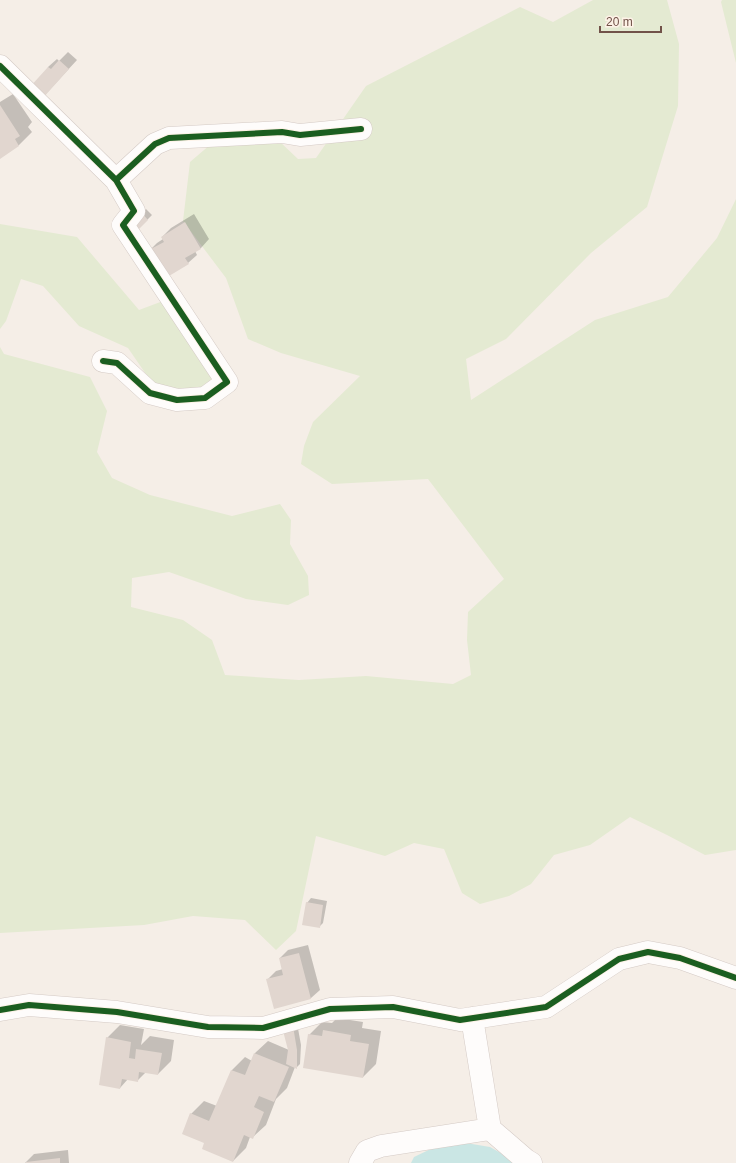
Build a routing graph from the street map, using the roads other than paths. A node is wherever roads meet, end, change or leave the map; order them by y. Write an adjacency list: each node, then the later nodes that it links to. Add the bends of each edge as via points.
1 (0, 66): 3 (street)
2 (361, 129): 3 (street, via 300,135 282,132 169,138 155,144)
3 (116, 180): 4 (street, via 134,210 123,225 227,382 205,398 177,400 150,393 117,363)
4 (103, 360)
5 (736, 978): 7 (street, via 680,958 648,952 619,959 546,1007)
6 (0, 1010): 7 (street, via 29,1006 117,1012 208,1027 263,1028 330,1009 393,1007 460,1020)
7 (472, 1018): 8 (street)
8 (490, 1129): 9 (street, via 381,1146 367,1151); 10 (street)
9 (360, 1163)
10 (531, 1163)

